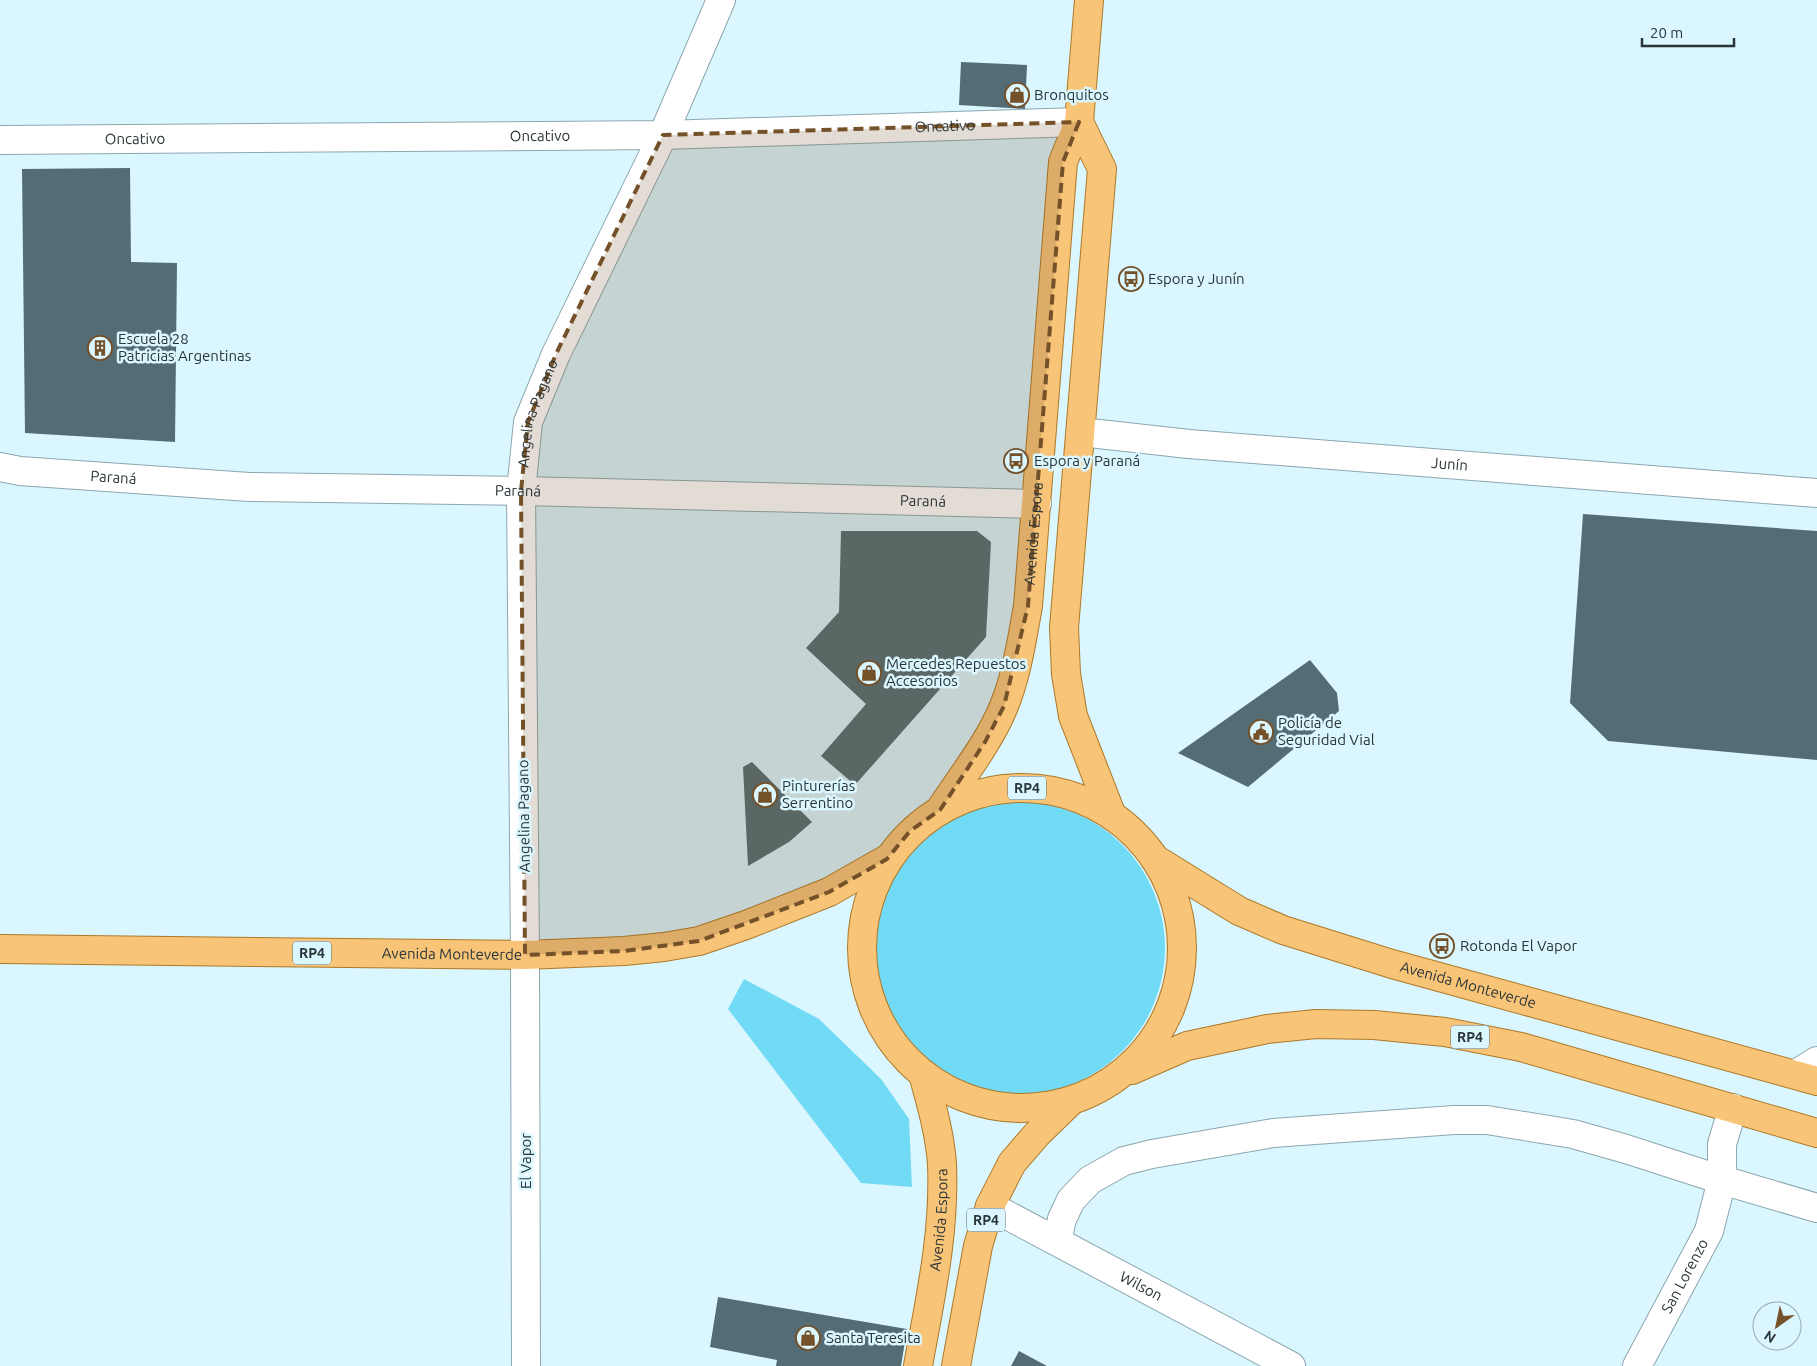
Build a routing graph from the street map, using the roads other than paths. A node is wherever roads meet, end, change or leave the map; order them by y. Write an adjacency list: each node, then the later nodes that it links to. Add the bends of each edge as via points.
1 (721, 0): 4 (street, Angelina Pagano)
2 (1089, 0): 3 (main road, Avenida Espora)
3 (1079, 122): 4 (street, Oncativo); 6 (main road, via 1102,169); 10 (main road, Avenida Espora, via 1063,162)
4 (663, 135): 5 (street, Oncativo); 8 (street, Angelina Pagano, via 556,354 528,422)
5 (0, 140)
6 (1081, 432): 9 (street, Junín, via 1188,444); 12 (main road, via 1064,628 1066,674 1073,716)
7 (0, 467): 8 (street, Paraná, via 249,487)
8 (521, 491): 10 (street, Paraná); 16 (street, Angelina Pagano)
9 (1817, 493)
10 (1037, 504): 11 (main road, Avenida Espora, via 1028,606 1020,653 1004,706 985,742)
11 (940, 810): 12 (main road, RP4, via 981,792 1026,788 1072,795); 13 (main road, RP4, via 910,831)
12 (1112, 816): 14 (main road, RP4, via 1136,835)
13 (887, 859): 16 (main road, Avenida Monteverde / RP4, via 829,892 699,941 664,948); 18 (main road, RP4, via 867,903 861,950 868,997 890,1040)
14 (1155, 859): 17 (main road, Avenida Monteverde / RP4, via 1239,911 1284,930 1392,964); 19 (main road, RP4, via 1176,902 1183,950 1175,998 1153,1042)
15 (0, 949): 16 (main road, Avenida Monteverde / RP4)
16 (525, 955): 27 (street, El Vapor)
17 (1810, 1072)
18 (923, 1074): 20 (main road, RP4, via 969,1100 1020,1108); 28 (main road, Avenida Espora, via 942,1162 942,1204 938,1253)
19 (1119, 1076): 20 (main road, RP4); 21 (main road, RP4, via 1187,1046 1267,1029 1316,1024 1374,1025 1445,1032 1521,1047)
20 (1071, 1101): 24 (main road, RP4, via 1012,1163)
21 (1733, 1108): 22 (main road, RP4); 23 (street, via 1722,1144)
22 (1817, 1133)
23 (1722, 1180): 25 (street); 26 (street, via 1573,1134 1487,1120 1273,1133 1124,1161 1090,1180 1071,1200 1062,1219); 31 (street, San Lorenzo, via 1709,1231)
24 (990, 1206): 26 (street, Wilson); 29 (main road, RP4, via 978,1246)
25 (1817, 1208)
26 (1057, 1242): 30 (street, Wilson)
27 (526, 1366)
28 (918, 1366)
29 (956, 1366)
30 (1291, 1366)
31 (1637, 1366)

